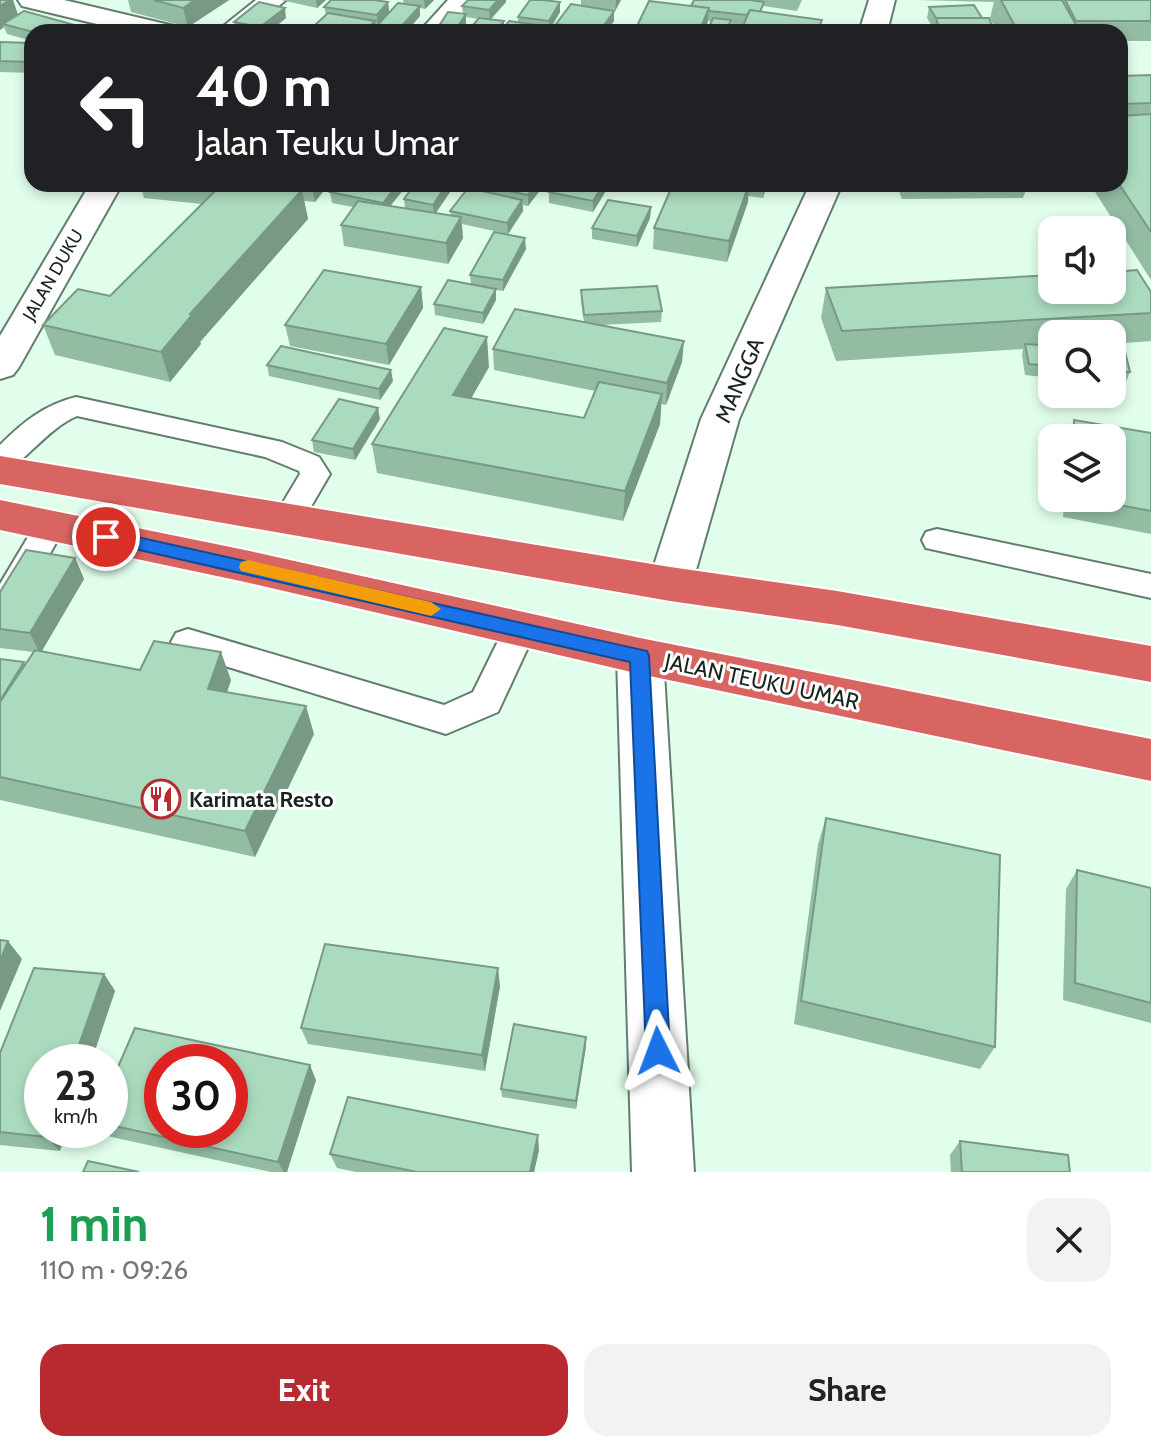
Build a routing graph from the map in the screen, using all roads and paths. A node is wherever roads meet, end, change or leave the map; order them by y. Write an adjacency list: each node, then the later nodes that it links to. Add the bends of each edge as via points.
1 (31, 0): 5 (street)
2 (273, 0): 6 (street)
3 (463, 0): 7 (street)
4 (882, 0): 8 (street)
5 (131, 24)
6 (241, 24)
7 (440, 24)
8 (875, 24)
9 (101, 192): 11 (street, JALAN DUKU)
10 (822, 192): 18 (street, MANGGA, via 720,419)
11 (0, 367)
12 (0, 463): 15 (lane, via 35,428 76,406 272,449 309,464 315,474)
13 (0, 470): 15 (highway)
14 (0, 515): 16 (highway, JALAN TEUKU UMAR)
15 (288, 519): 18 (highway)
16 (51, 525): 20 (lane); 21 (highway, JALAN TEUKU UMAR)
17 (937, 540): 19 (lane)
18 (670, 584): 24 (highway)
19 (1151, 586)
20 (0, 612)
21 (520, 630): 22 (lane, via 486,702 446,720); 23 (highway, JALAN TEUKU UMAR)
22 (188, 642)
23 (640, 656): 25 (highway, JALAN TEUKU UMAR); 26 (street)
24 (1151, 664)
25 (1151, 760)
26 (663, 1172)

